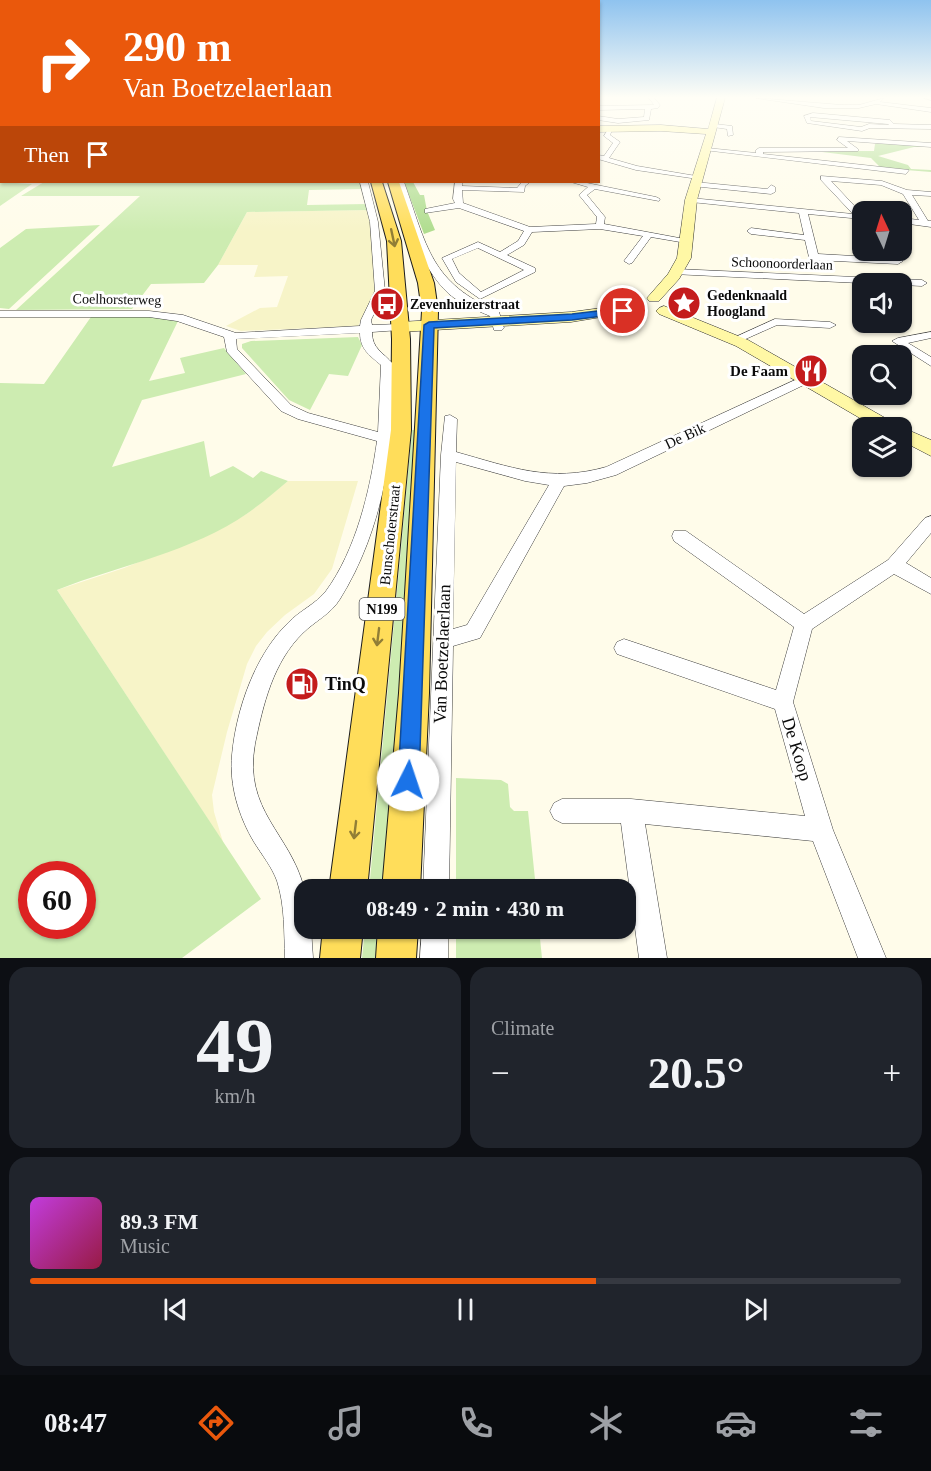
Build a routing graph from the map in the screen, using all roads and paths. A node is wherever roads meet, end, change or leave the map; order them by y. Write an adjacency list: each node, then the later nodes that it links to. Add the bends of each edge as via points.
1 (871, 142): 8 (street)
2 (616, 143): 10 (street)
3 (709, 143): 7 (street)
4 (847, 143): 8 (street)
5 (885, 143): 6 (street)
6 (931, 145)
7 (707, 150): 9 (street); 16 (street)
8 (864, 150): 9 (street, via 759,150)
9 (760, 156): 13 (street)
10 (602, 157): 12 (street)
11 (868, 159): 13 (street)
12 (636, 168): 15 (street); 16 (street)
13 (876, 169): 14 (street)
14 (906, 172)
15 (631, 178)
16 (697, 180): 25 (street, via 771,192); 29 (street)
17 (364, 183): 56 (street, via 374,222 380,291 368,314)
18 (376, 183): 55 (main road, Bunschoterstraat / N199, one-way to 55, via 394,241)
19 (393, 183): 53 (main road, Bunschoterstraat / N199, via 427,287)
20 (400, 183): 52 (street, via 432,266 443,284)
21 (525, 183): 23 (street, via 521,190)
22 (579, 183): 24 (street)
23 (459, 185): 30 (street)
24 (594, 186): 28 (street, via 621,188); 37 (street, via 583,195 601,217)
25 (771, 188)
26 (906, 192): 27 (street); 31 (street, via 882,183 824,178); 36 (street)
27 (931, 194)
28 (656, 199)
29 (691, 200): 33 (street); 42 (street)
30 (460, 205): 32 (street); 38 (street)
31 (852, 209)
32 (428, 211)
33 (802, 212): 34 (street); 41 (street)
34 (852, 218)
35 (912, 222): 36 (street)
36 (928, 224)
37 (600, 226): 38 (street); 40 (street)
38 (529, 230): 43 (street, via 518,247)
39 (751, 231): 41 (street)
40 (649, 234): 42 (street); 45 (street)
41 (809, 238): 44 (street, via 814,257)
42 (686, 240): 46 (street, via 684,258)
43 (500, 255): 43 (street, via 532,270 480,296 460,282 447,258 478,245)
44 (852, 259)
45 (629, 261)
46 (676, 272): 47 (street, Schoonoorderlaan); 48 (street)
47 (922, 283)
48 (654, 298): 49 (street, via 634,298 630,303); 50 (street, via 665,304)
49 (633, 308): 50 (street, via 648,314); 52 (street, via 603,315)
50 (664, 311): 59 (street)
51 (0, 314): 58 (street, Coelhorsterweg, via 140,313 187,318)
52 (496, 321): 53 (street)
53 (429, 325): 55 (street); 81 (main road, Bunschoterstraat / N199, via 414,693)
54 (830, 325): 59 (street, via 775,322)
55 (400, 327): 56 (street, Coelhorsterweg); 80 (main road, Bunschoterstraat / N199, one-way to 80, via 402,383 397,474)
56 (366, 329): 58 (street, Coelhorsterweg); 64 (street, via 366,342 387,364)
57 (931, 334): 60 (street, via 898,341)
58 (230, 335): 64 (street, via 231,350 286,408)
59 (735, 340): 61 (street)
60 (931, 362)
61 (806, 379): 62 (street); 68 (street, De Bik, via 611,471)
62 (873, 417)
63 (450, 419): 67 (street, Van Boetzelaerlaan)
64 (386, 439): 86 (street, via 351,566 331,598 290,633 265,666 243,749 243,774 255,820 284,869 295,899)
65 (912, 439): 66 (street)
66 (931, 449)
67 (448, 456): 68 (street, De Bik); 74 (street, Van Boetzelaerlaan)
68 (560, 481): 74 (street, via 473,632)
69 (931, 522): 71 (street)
70 (680, 536): 73 (street)
71 (894, 565): 72 (street); 73 (street)
72 (931, 587)
73 (804, 624): 76 (street, De Koop)
74 (444, 640): 82 (street, Van Boetzelaerlaan)
75 (624, 648): 76 (street)
76 (783, 702): 79 (street, De Koop)
77 (562, 811): 78 (street)
78 (631, 811): 79 (street); 90 (street)
79 (821, 830): 91 (street, De Koop)
80 (349, 879)
81 (402, 879)
82 (436, 879)
83 (342, 939): 87 (main road)
84 (398, 939): 88 (main road)
85 (435, 939): 89 (street)
86 (298, 958)
87 (340, 958)
88 (396, 958)
89 (434, 958)
90 (653, 958)
91 (872, 958)

